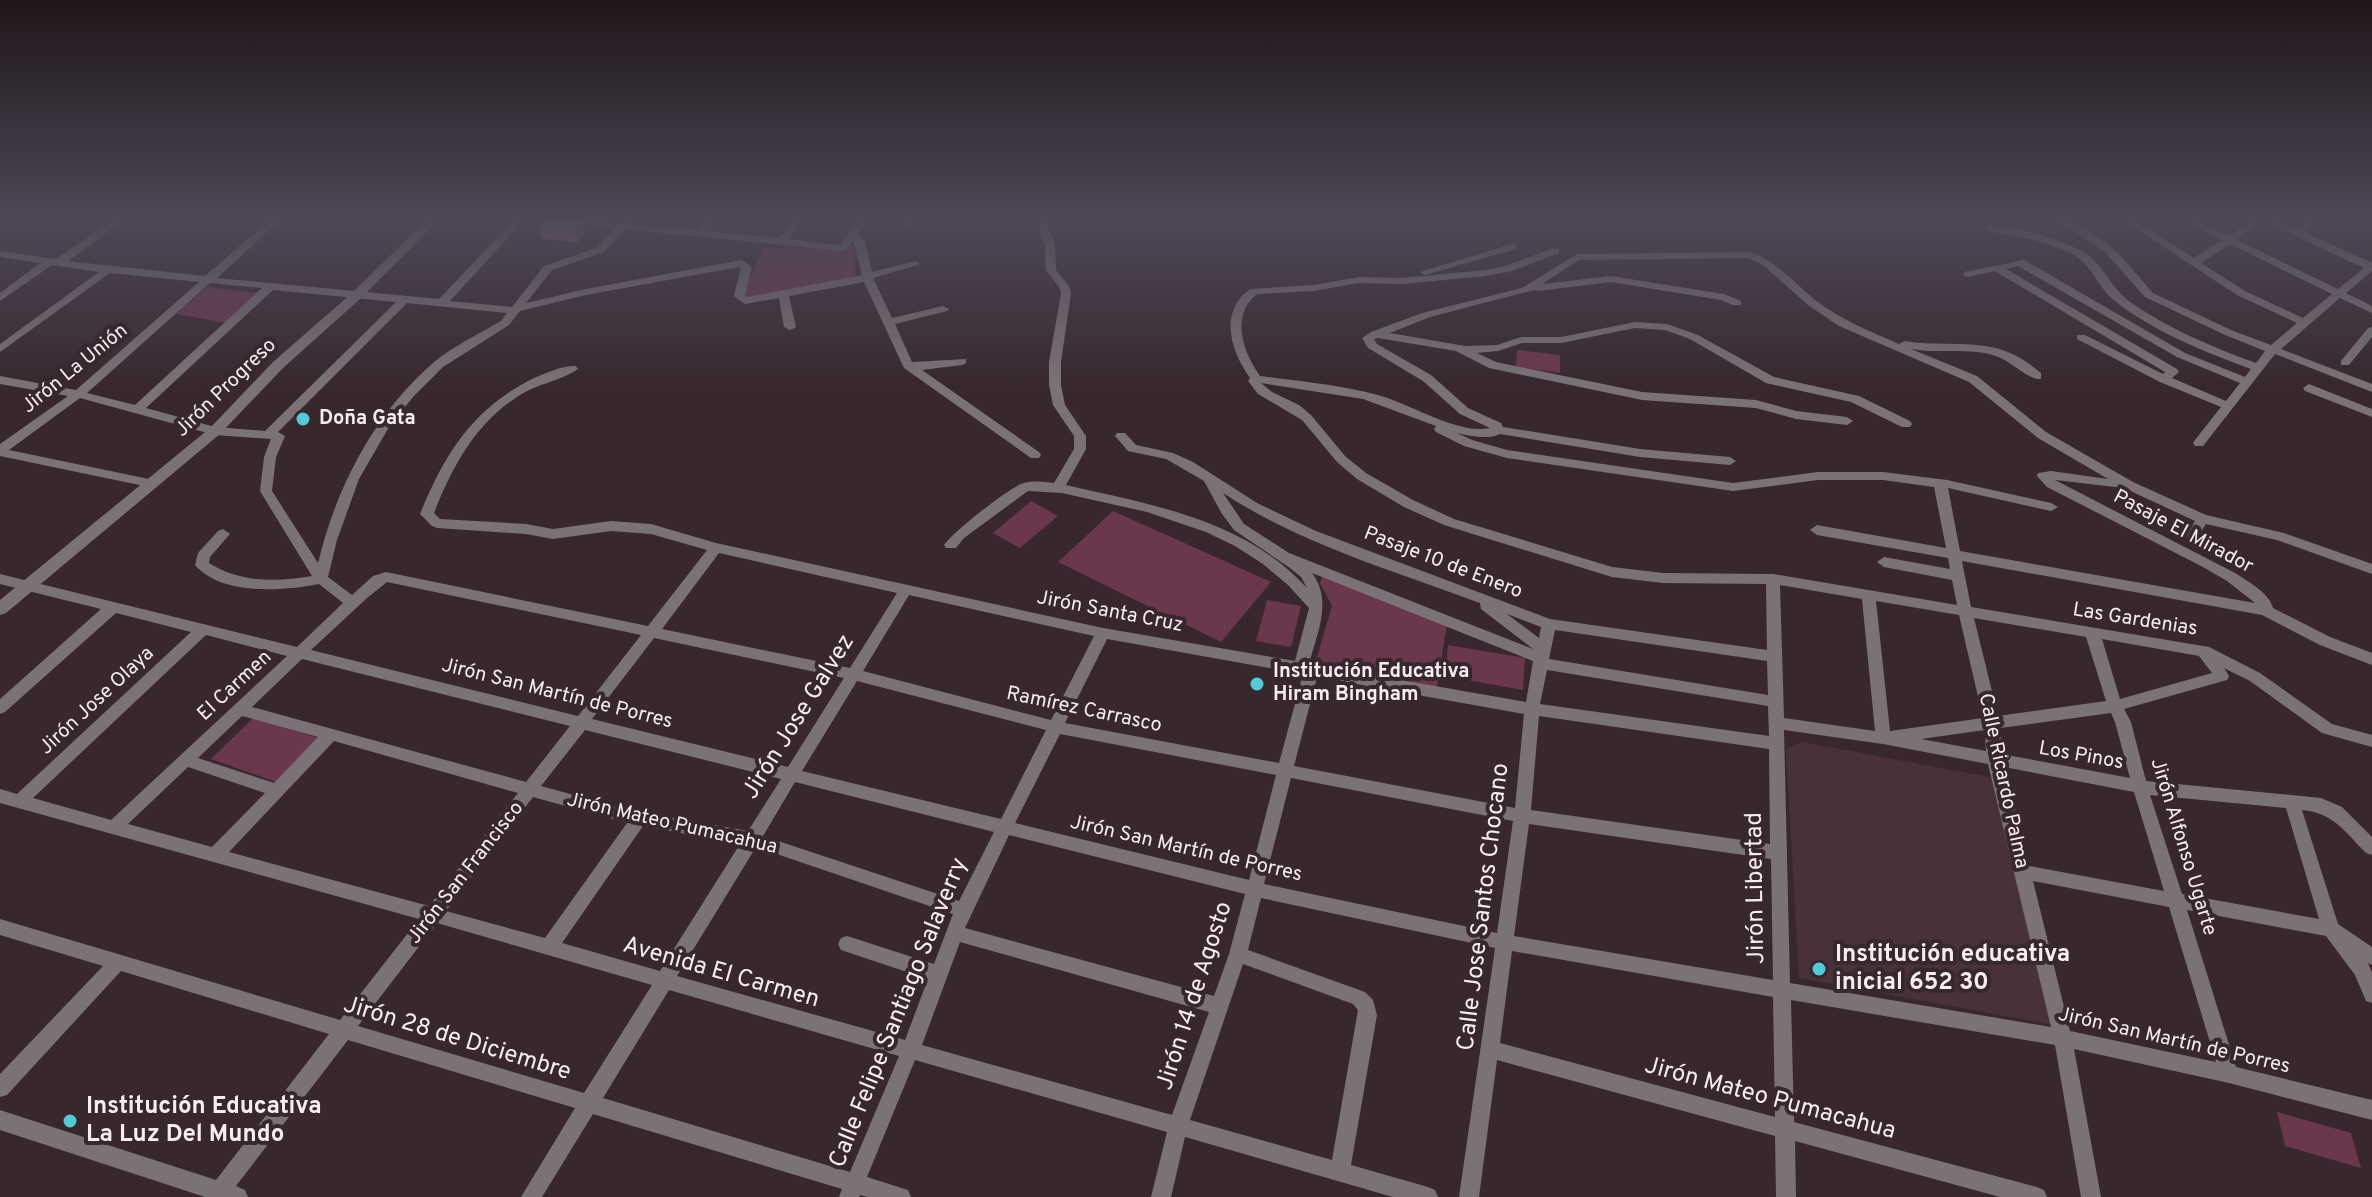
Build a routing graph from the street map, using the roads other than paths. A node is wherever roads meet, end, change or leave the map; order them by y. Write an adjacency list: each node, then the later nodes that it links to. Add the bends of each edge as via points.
1 (36, 274): 32 (street)
2 (103, 274): 46 (street)
3 (150, 274): 25 (street)
4 (212, 274): 25 (street, Jirón La Unión)
5 (378, 274): 30 (street, Jirón Progreso)
6 (469, 274): 35 (street)
7 (543, 274): 37 (street)
8 (683, 274): 37 (street)
9 (745, 274): 31 (street, via 739,296 752,301)
10 (867, 274): 24 (street)
11 (880, 274): 24 (street)
12 (1054, 274): 80 (street, via 1066,293 1055,362 1059,405 1080,436 1080,449)
13 (1425, 274): 26 (street)
14 (1477, 274): 26 (street)
15 (1551, 274): 28 (street)
16 (1780, 274): 44 (street, via 1829,315)
17 (2006, 274): 54 (street)
18 (2041, 274): 58 (street, via 2181,355)
19 (2100, 274): 52 (street, via 2119,299)
20 (2130, 274): 48 (street, via 2149,295)
21 (2210, 274): 40 (street)
22 (2298, 274): 29 (street)
23 (2362, 274): 29 (street)
24 (868, 277): 31 (street); 39 (street)
25 (206, 279): 27 (street); 61 (street, Jirón La Unión)
26 (1402, 281): 57 (street, via 1359,280 1247,295 1234,337)
27 (271, 286): 30 (street); 63 (street)
28 (1526, 290): 34 (street, via 1611,279); 43 (street)
29 (2337, 293): 38 (street); 40 (street)
30 (357, 295): 33 (street); 69 (street, Jirón Progreso, via 278,365)
31 (784, 296): 41 (street)
32 (0, 298)
33 (404, 300): 35 (street); 70 (street)
34 (1737, 303)
35 (441, 304): 37 (street)
36 (943, 309): 39 (street)
37 (512, 310): 95 (street, via 505,323 439,364 384,425 340,509)
38 (2372, 310)
39 (889, 322): 51 (street)
40 (2305, 323): 48 (street)
41 (790, 327)
42 (2372, 330): 50 (street)
43 (1375, 334): 47 (street); 68 (street, via 1368,338 1372,346 1405,363 1464,411)
44 (1873, 336): 55 (street, via 1932,350 1990,349 2021,362); 79 (street, via 1973,379 2042,435)
45 (2081, 337): 54 (street)
46 (0, 349)
47 (1464, 350): 66 (street, via 1493,365 1642,396 1756,404); 67 (street, via 1521,340 1561,340 1635,325 1667,327 1770,380 1855,399)
48 (2272, 350): 52 (street); 60 (street)
49 (962, 361): 51 (street)
50 (2345, 363)
51 (908, 365): 74 (street)
52 (2260, 368): 58 (street)
53 (572, 369): 87 (street, Jirón Santa Cruz, via 508,395 485,414 462,442 427,514 437,523 553,534 611,526 651,529)
54 (2168, 375): 62 (street)
55 (2037, 376)
56 (0, 380): 61 (street)
57 (1257, 380): 65 (street, via 1374,398); 96 (street, Las Gardenias, via 1257,388 1312,422 1352,469 1432,517 1612,572)
58 (2248, 382): 62 (street)
59 (2309, 388): 64 (street)
60 (2372, 388)
61 (78, 394): 63 (street); 73 (street, Jirón La Unión)
62 (2226, 405): 72 (street)
63 (137, 410): 69 (street)
64 (2372, 413)
65 (1426, 420): 68 (street, via 1483,434); 78 (street, via 1468,443 1507,454 1733,487 1818,476)
66 (1847, 421)
67 (1906, 424)
68 (1498, 430): 75 (street)
69 (215, 431): 70 (street); 77 (street, Jirón Progreso)
70 (274, 436): 95 (street, via 266,491)
71 (1121, 436): 76 (street, Pasaje 10 de Enero, via 1132,448 1169,456)
72 (2199, 443)
73 (0, 451): 77 (street)
74 (1035, 455)
75 (1730, 461)
76 (1209, 477): 89 (street, via 1239,528); 100 (street, Pasaje 10 de Enero, via 1252,506 1311,534)
77 (149, 483): 97 (street, Jirón Progreso)
78 (1940, 483): 81 (street); 88 (street, Calle Ricardo Palma)
79 (2128, 485): 82 (street); 106 (street, Pasaje El Mirador, via 2043,476 2227,576 2261,599)
80 (1057, 489): 86 (street, via 1024,488); 102 (street, via 1161,509 1219,533 1278,567)
81 (2051, 507)
82 (2203, 519): 85 (street); 91 (street, via 2279,536)
83 (1817, 530): 88 (street, Pasaje El Mirador)
84 (223, 534): 95 (street, via 203,556 202,565 212,573 262,584)
85 (2191, 536)
86 (951, 545)
87 (716, 548): 98 (street, Jirón Santa Cruz); 109 (street, Jirón San Francisco)
88 (1955, 553): 92 (street, Calle Ricardo Palma); 106 (street, Pasaje El Mirador)
89 (1288, 558): 102 (street, via 1313,584); 114 (street)
90 (1884, 562): 92 (street)
91 (2372, 569)
92 (1959, 576): 105 (street, Calle Ricardo Palma)
93 (386, 577): 101 (street, El Carmen); 109 (street, Ramírez Carrasco)
94 (0, 579): 97 (street, Jirón San Martín de Porres)
95 (321, 579): 101 (street)
96 (1773, 579): 99 (street, Las Gardenias); 115 (street, Jirón Libertad)
97 (28, 586): 103 (street, Jirón San Martín de Porres); 104 (street, Jirón Progreso)
98 (906, 589): 110 (street, Jirón Santa Cruz); 118 (street, Jirón Jose Galvez)
99 (1868, 594): 105 (street, Las Gardenias); 129 (street)
100 (1473, 596): 107 (street, Pasaje 10 de Enero); 114 (street)
101 (353, 603): 113 (street, El Carmen)
102 (1315, 606): 117 (street, Jirón 14 de Agosto)
103 (112, 608): 108 (street, Jirón San Martín de Porres); 121 (street)
104 (0, 609)
105 (1965, 610): 111 (street, Las Gardenias); 125 (street, Calle Ricardo Palma)
106 (2265, 610): 116 (street)
107 (1549, 624): 114 (street, Calle Jose Santos Chocano); 115 (street, Pasaje 10 de Enero)
108 (202, 630): 113 (street, Jirón San Martín de Porres); 140 (street, Jirón Jose Olaya)
109 (652, 633): 118 (street, Ramírez Carrasco); 124 (street, Jirón San Francisco)
110 (1103, 633): 117 (street, Jirón Santa Cruz); 127 (street, Calle Felipe Santiago Salaverry)
111 (2093, 635): 112 (street, Las Gardenias); 120 (street, Jirón Alfonso Ugarte)
112 (2204, 651): 120 (street, via 2222,676); 130 (street, Las Gardenias, via 2255,677 2327,729)
113 (298, 654): 122 (street, El Carmen); 124 (street, Jirón San Martín de Porres)
114 (1541, 657): 119 (street); 123 (street, Calle Jose Santos Chocano)
115 (1775, 657): 119 (street, Jirón Libertad)
116 (2372, 659)
117 (1306, 669): 123 (street, Jirón Santa Cruz); 134 (street, Jirón 14 de Agosto)
118 (853, 674): 127 (street, Ramírez Carrasco); 135 (street, Jirón Jose Galvez)
119 (1777, 702): 126 (street, Jirón Libertad)
120 (2115, 706): 125 (street); 136 (street, Jirón Alfonso Ugarte)
121 (0, 708)
122 (239, 709): 128 (street, Jirón Mateo Pumacahua); 132 (street, El Carmen)
123 (1532, 709): 131 (street, Jirón Santa Cruz); 142 (street, Calle Jose Santos Chocano)
124 (582, 722): 135 (street, Jirón San Martín de Porres); 138 (street, Jirón San Francisco)
125 (1992, 722): 129 (street); 133 (street, Calle Ricardo Palma)
126 (1777, 723): 129 (street); 131 (street, Jirón Libertad)
127 (1056, 727): 134 (street, Ramírez Carrasco); 145 (street, Calle Felipe Santiago Salaverry)
128 (330, 735): 137 (street); 138 (street, Jirón Mateo Pumacahua)
129 (1883, 738): 133 (street, Los Pinos)
130 (2372, 741)
131 (1778, 744): 148 (street, Jirón Libertad)
132 (185, 760): 137 (street); 144 (street, El Carmen)
133 (1995, 762): 136 (street, Los Pinos); 150 (street, Calle Ricardo Palma)
134 (1286, 772): 142 (street, Ramírez Carrasco); 151 (street, Jirón 14 de Agosto)
135 (790, 776): 145 (street, Jirón San Martín de Porres); 146 (street, Jirón Jose Galvez)
136 (2140, 787): 141 (street, Los Pinos); 152 (street, Jirón Alfonso Ugarte)
137 (277, 790): 149 (street)
138 (529, 791): 143 (street, Jirón Mateo Pumacahua); 154 (street, Jirón San Francisco)
139 (0, 796): 140 (street, Avenida El Carmen)
140 (19, 802): 144 (street, Avenida El Carmen)
141 (2292, 802): 147 (street, Los Pinos, via 2336,812); 156 (street)
142 (1522, 816): 148 (street, Ramírez Carrasco); 158 (street, Calle Jose Santos Chocano)
143 (639, 819): 146 (street, Jirón Mateo Pumacahua); 160 (street)
144 (113, 828): 149 (street, Avenida El Carmen)
145 (1003, 829): 151 (street, Jirón San Martín de Porres); 153 (street, Calle Felipe Santiago Salaverry)
146 (752, 839): 153 (street, Jirón Mateo Pumacahua); 165 (street, Jirón Jose Galvez)
147 (2372, 848)
148 (1780, 853): 166 (street, Jirón Libertad)
149 (214, 856): 154 (street, Avenida El Carmen)
150 (2022, 872): 152 (street); 170 (street, Calle Ricardo Palma)
151 (1254, 889): 158 (street, Jirón San Martín de Porres); 161 (street, Jirón 14 de Agosto)
152 (2177, 902): 156 (street); 173 (street, Jirón Alfonso Ugarte)
153 (963, 910): 157 (street, Calle Felipe Santiago Salaverry)
154 (434, 915): 160 (street, Avenida El Carmen); 169 (street, Jirón San Francisco)
155 (0, 927): 163 (street, Jirón 28 de Diciembre)
156 (2331, 929): 162 (street); 167 (street, via 2362,970)
157 (954, 933): 164 (street, Calle Felipe Santiago Salaverry); 168 (street)
158 (1504, 942): 166 (street, Jirón San Martín de Porres); 171 (street, Calle Jose Santos Chocano)
159 (847, 944): 164 (street)
160 (548, 948): 165 (street, Avenida El Carmen)
161 (1238, 954): 168 (street, Jirón 14 de Agosto); 180 (street, via 1359,998 1367,1006)
162 (2372, 957)
163 (117, 963): 169 (street, Jirón 28 de Diciembre); 174 (street)
164 (939, 974): 172 (street, Calle Felipe Santiago Salaverry)
165 (664, 982): 172 (street, Avenida El Carmen); 175 (street, Jirón Jose Galvez)
166 (1782, 990): 170 (street, Jirón San Martín de Porres); 179 (street, Jirón Libertad)
167 (2372, 995)
168 (1219, 1006): 178 (street, Jirón 14 de Agosto)
169 (344, 1030): 175 (street, Jirón 28 de Diciembre); 182 (street, Jirón San Francisco)
170 (2063, 1038): 173 (street, Jirón San Martín de Porres); 190 (street, Calle Ricardo Palma)
171 (1490, 1049): 179 (street, Jirón Mateo Pumacahua); 187 (street, Calle Jose Santos Chocano)
172 (910, 1051): 178 (street, Avenida El Carmen); 181 (street, Calle Felipe Santiago Salaverry)
173 (2229, 1074): 176 (street, Jirón San Martín de Porres)
174 (0, 1088)
175 (589, 1103): 181 (street, Jirón 28 de Diciembre); 183 (street, Jirón Jose Galvez)
176 (2372, 1110)
177 (0, 1120): 182 (street)
178 (1178, 1126): 180 (street, Avenida El Carmen); 185 (street, Jirón 14 de Agosto)
179 (1785, 1131): 188 (street, Jirón Libertad); 189 (street, Jirón Mateo Pumacahua)
180 (1340, 1172): 186 (street, Avenida El Carmen)
181 (852, 1190): 184 (street, Jirón 28 de Diciembre)
182 (225, 1195)
183 (531, 1197)
184 (901, 1197)
185 (1161, 1197)
186 (1428, 1197)
187 (1469, 1197)
188 (1786, 1197)
189 (2037, 1197)
190 (2091, 1197)

